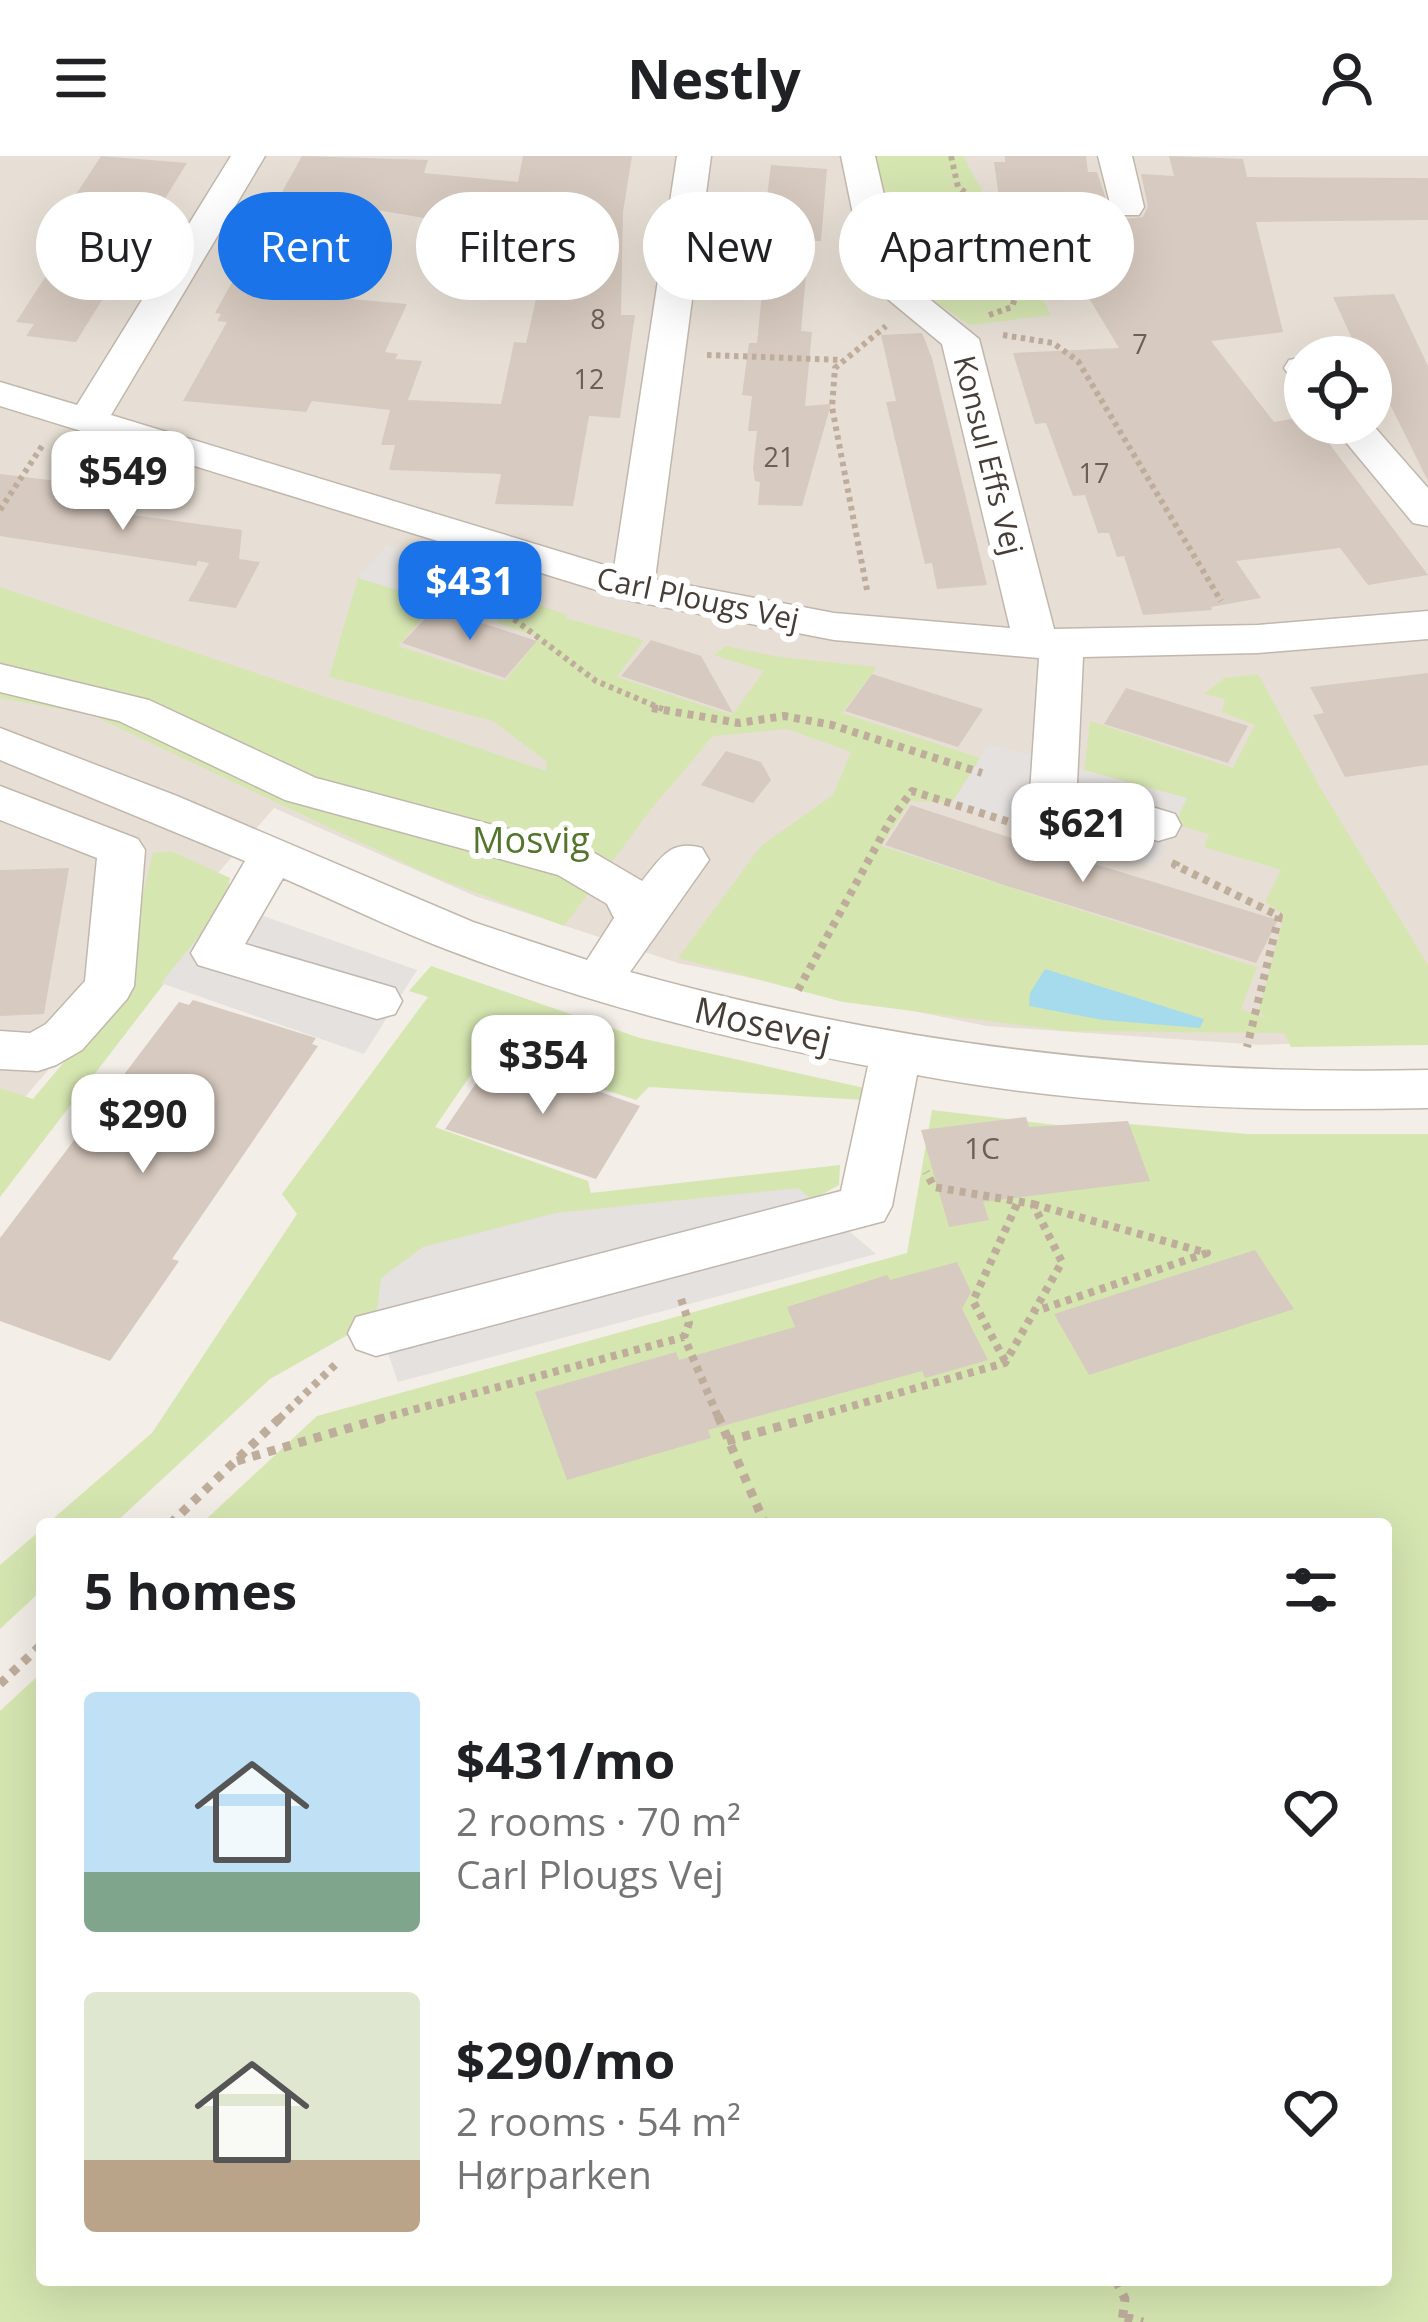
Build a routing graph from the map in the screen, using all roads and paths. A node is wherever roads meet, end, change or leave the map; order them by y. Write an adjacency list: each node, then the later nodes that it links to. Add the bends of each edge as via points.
1 (248, 156): 12 (street)
2 (694, 156): 9 (street)
3 (858, 156): 7 (street, Konsul Effs Vej, via 881,261 897,291)
4 (951, 156): 8 (path, via 958,187 980,211 963,232 973,243 957,265 974,283 1016,295 1012,307)
5 (1115, 156): 6 (street)
6 (1123, 192)
7 (916, 304): 8 (street, Konsul Effs Vej); 10 (path)
8 (957, 336): 20 (path, via 1065,345); 21 (street, Konsul Effs Vej)
9 (668, 354): 10 (path); 17 (street)
10 (843, 360): 19 (path, via 832,407)
11 (0, 394): 12 (street, Carl Plougs Vej)
12 (75, 417): 14 (path); 16 (street, Carl Plougs Vej)
13 (1368, 444): 15 (street)
14 (0, 510)
15 (1428, 514)
16 (538, 559): 17 (street, Carl Plougs Vej); 24 (path, via 499,608 596,681 654,710 739,723 800,719)
17 (632, 587): 19 (street, Carl Plougs Vej)
18 (1428, 626): 20 (street, Carl Plougs Vej)
19 (874, 632): 21 (street, Carl Plougs Vej)
20 (1245, 641): 21 (street, Carl Plougs Vej)
21 (1049, 645): 27 (street, via 1053,793)
22 (0, 678): 31 (street, via 133,710 301,789 574,863 626,893)
23 (0, 743): 28 (street, Mosevej)
24 (982, 773)
25 (0, 802): 35 (street, via 121,850 109,986 64,1037 38,1052)
26 (1048, 835): 34 (path, via 912,791)
27 (1167, 845): 30 (path); 38 (path, via 1279,916)
28 (272, 854): 32 (street, Mosevej, via 473,941); 33 (street, via 215,952)
29 (685, 860): 31 (street)
30 (1161, 872)
31 (638, 919): 32 (street)
32 (598, 981): 34 (street, Mosevej)
33 (377, 1001)
34 (778, 1029): 36 (street, Mosevej)
35 (0, 1051)
36 (896, 1053): 38 (street, Mosevej); 39 (street)
37 (1428, 1089): 38 (street, Mosevej)
38 (1240, 1090)
39 (878, 1146): 40 (path, via 916,1156 934,1187); 43 (street, via 865,1206)
40 (1018, 1201): 41 (path); 44 (path, via 973,1301)
41 (1033, 1204): 42 (path, via 1062,1262); 42 (path, via 1207,1253)
42 (1034, 1312): 44 (path)
43 (376, 1333): 46 (path)
44 (1005, 1363): 45 (path)
45 (727, 1441): 46 (path, via 684,1337); 48 (path)
46 (236, 1461): 47 (path)
47 (176, 1518)
48 (762, 1518)
49 (36, 1650): 50 (path)
50 (0, 1684)
51 (1119, 2286): 52 (path)
52 (1123, 2319): 53 (path)
53 (1143, 2322)

